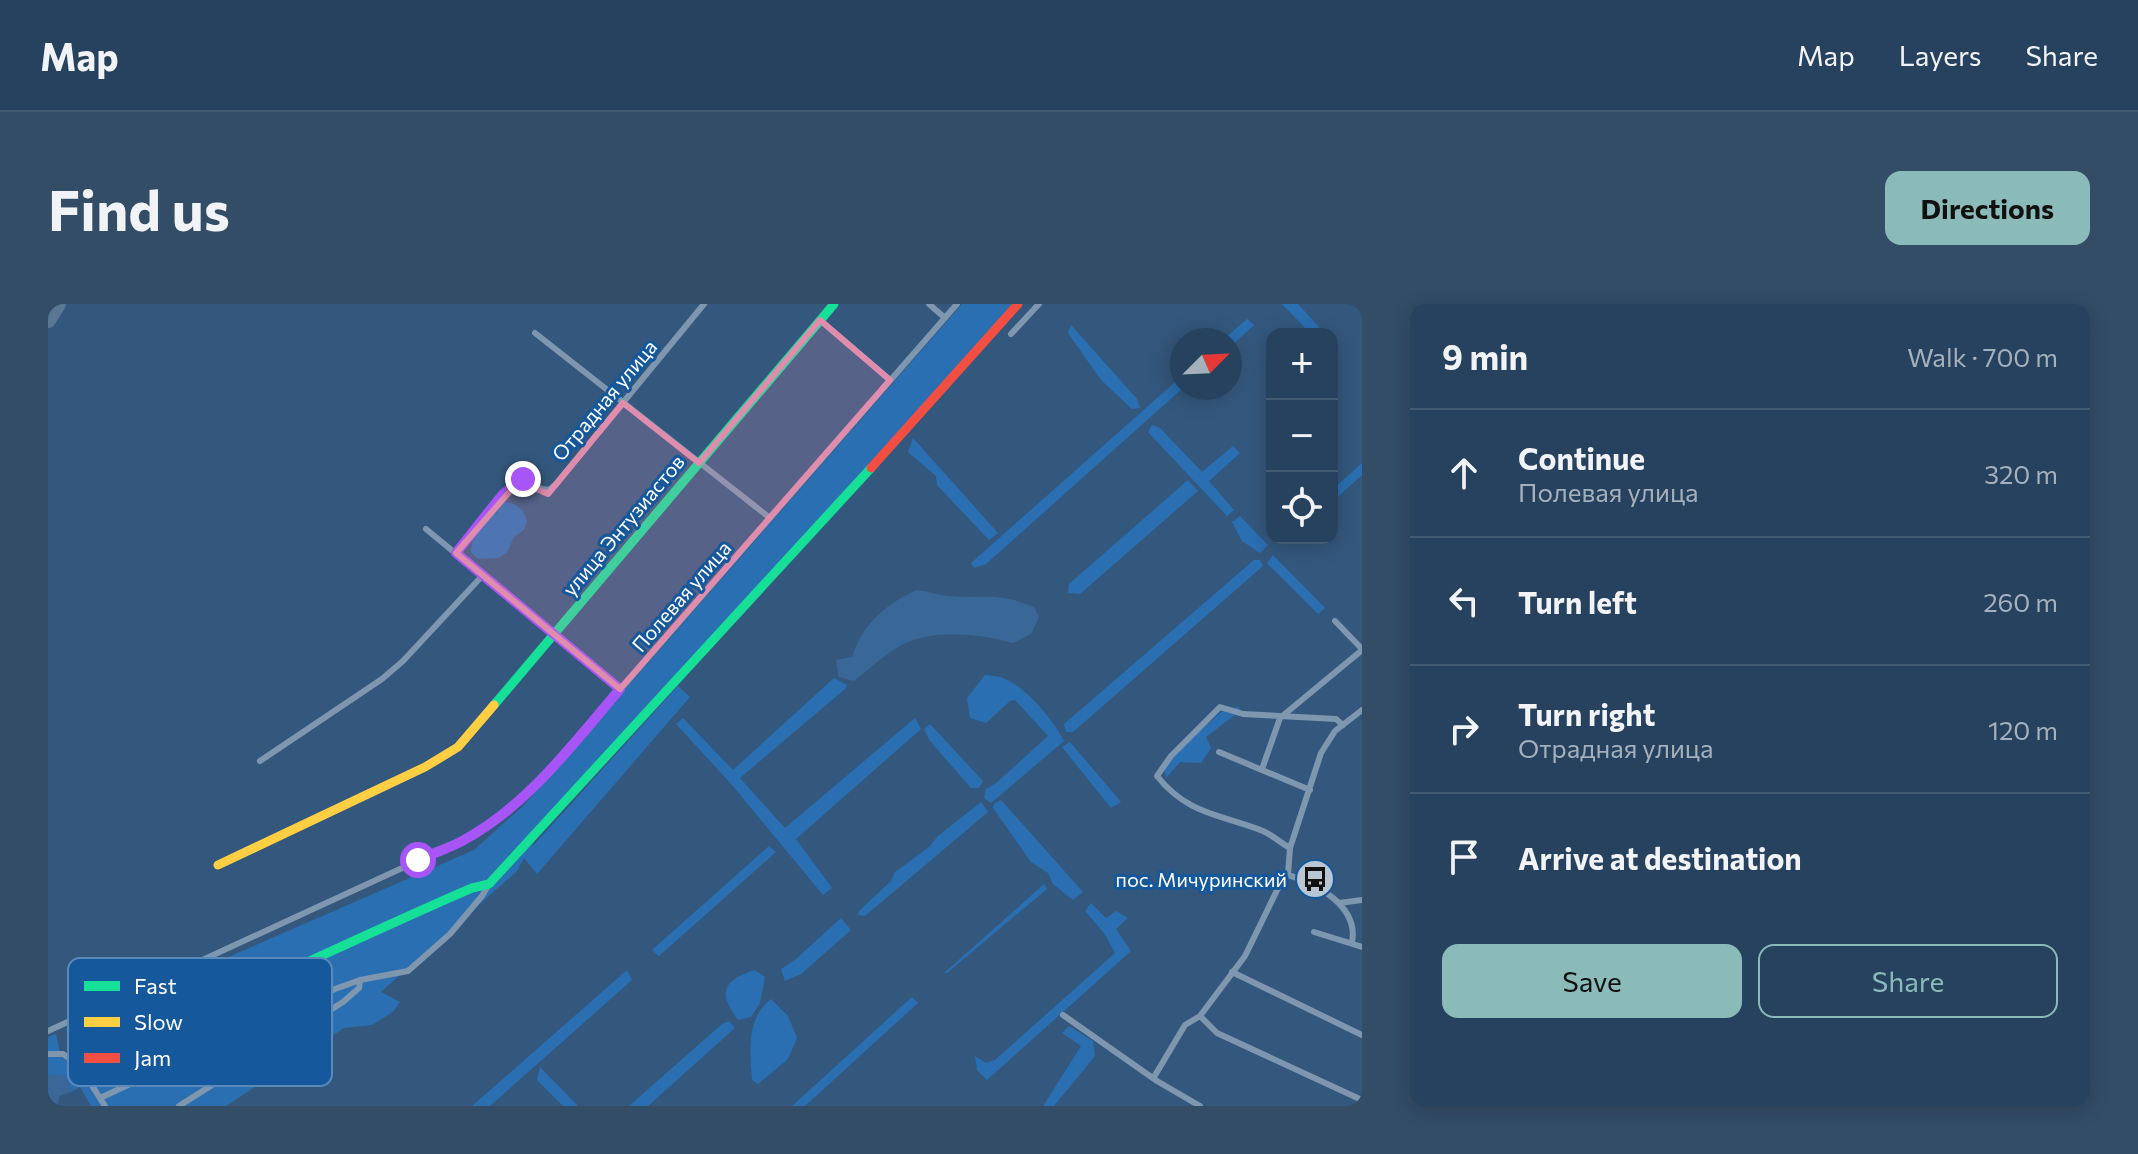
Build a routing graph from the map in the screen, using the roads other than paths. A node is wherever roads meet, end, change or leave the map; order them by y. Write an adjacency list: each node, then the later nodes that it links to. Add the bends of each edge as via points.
1 (704, 304): 12 (street, Отрадная улица)
2 (834, 304): 8 (street, улица Энтузиастов)
3 (929, 304): 7 (street)
4 (957, 304): 7 (street, Полевая улица)
5 (1018, 304): 32 (street)
6 (1039, 304): 10 (street)
7 (945, 318): 11 (street, Полевая улица)
8 (820, 320): 11 (street); 13 (street, улица Энтузиастов)
9 (535, 333): 12 (street)
10 (1011, 334)
11 (890, 380): 14 (street, Полевая улица)
12 (623, 403): 13 (street); 16 (street, Отрадная улица, via 556,484 549,490 519,481)
13 (699, 463): 14 (street); 19 (street, улица Энтузиастов)
14 (770, 518): 21 (street, Полевая улица)
15 (426, 529): 16 (street)
16 (456, 553): 17 (street)
17 (483, 575): 19 (street); 26 (street, via 382,679)
18 (1335, 621): 20 (street)
19 (553, 635): 21 (street); 30 (street, улица Энтузиастов, via 458,747)
20 (1362, 650): 23 (street)
21 (620, 689): 38 (street, Полевая улица, via 537,785 496,819 463,840)
22 (1362, 710): 24 (street)
23 (1280, 718): 24 (street, via 1336,719); 27 (street); 29 (street, via 1220,707 1157,776 1177,798 1199,811 1265,832)
24 (1343, 725): 28 (street, via 1321,753)
25 (1219, 752): 27 (street)
26 (260, 761)
27 (1262, 769): 28 (street)
28 (1310, 790): 29 (street)
29 (1290, 848): 31 (street)
30 (218, 865)
31 (1288, 875): 34 (street); 40 (street)
32 (489, 884): 39 (street); 41 (street, via 450,934 408,971)
33 (1362, 900): 34 (street)
34 (1339, 903): 36 (street, via 1352,922)
35 (1314, 932): 36 (street)
36 (1352, 942): 37 (street)
37 (1362, 947)
38 (207, 958)
39 (314, 958)
40 (1232, 972): 45 (street); 48 (street)
41 (360, 980): 42 (street); 43 (street, via 359,988)
42 (332, 990)
43 (332, 1009)
44 (1063, 1015): 51 (street)
45 (1200, 1016): 51 (street, via 1185,1025); 56 (street, via 1217,1033)
46 (68, 1022): 47 (street, Полевая улица)
47 (48, 1031)
48 (1362, 1035)
49 (48, 1054): 50 (street)
50 (68, 1057)
51 (1154, 1077): 59 (street)
52 (92, 1086): 55 (street)
53 (126, 1086): 55 (street)
54 (211, 1086): 58 (street)
55 (100, 1098): 57 (street)
56 (1362, 1100)
57 (105, 1106)
58 (179, 1106)
59 (1200, 1106)

